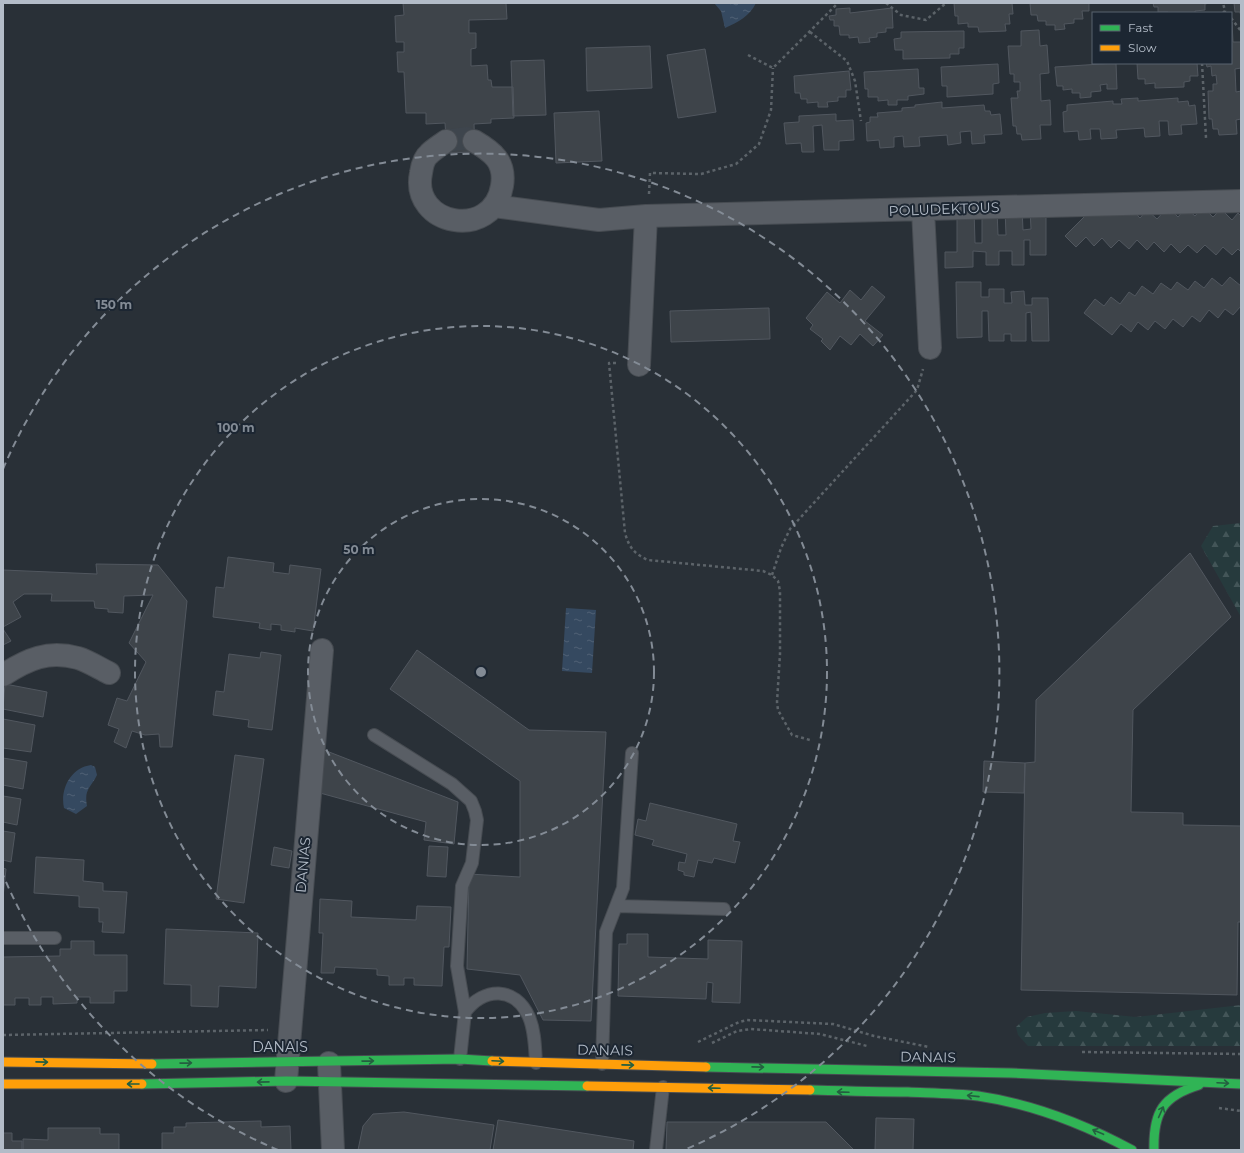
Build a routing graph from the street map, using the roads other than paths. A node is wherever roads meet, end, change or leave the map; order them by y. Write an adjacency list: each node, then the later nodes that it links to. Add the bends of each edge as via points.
1 (446, 141): 4 (street, via 428,154 422,166 421,191 426,203 436,213 460,222 484,215)
2 (474, 141): 4 (street, via 492,152 500,164 503,179 501,193)
3 (1241, 201): 5 (street, POLUDEKTOUS)
4 (494, 206): 6 (street, POLUDEKTOUS, via 599,220)
5 (923, 210): 6 (street, POLUDEKTOUS); 7 (street)
6 (646, 216): 8 (street)
7 (930, 348)
8 (639, 365)
9 (322, 650): 23 (street, DANIAS)
10 (109, 673): 11 (street, via 78,658 43,655 20,664)
11 (3, 675)
12 (374, 735): 18 (lane, via 452,784 471,801 475,811 477,820 472,863 462,886 457,966)
13 (632, 753): 14 (lane, via 623,888)
14 (617, 906): 15 (lane); 22 (lane, via 606,932)
15 (724, 909)
16 (3, 938): 17 (lane)
17 (55, 938)
18 (465, 1012): 19 (lane); 21 (lane, via 483,995 494,992 510,997 521,1005 529,1016 533,1029)
19 (460, 1059): 21 (main road, DANAIS, one-way to 21); 24 (main road, DANAIS, one-way to 19)
20 (3, 1062): 23 (main road, DANAIS, one-way to 23, via 146,1064)
21 (536, 1063): 22 (main road, DANAIS)
22 (602, 1064): 25 (main road, DANAIS, one-way to 25, via 1003,1073)
23 (286, 1071): 24 (main road, DANAIS); 24 (main road, DANAIS); 26 (main road, DANAIS, one-way to 26, via 142,1084)
24 (329, 1072): 28 (main road, DANAIS); 29 (street)
25 (1205, 1082): 27 (main road, DANAIS, one-way to 27); 32 (main road, one-way to 25, via 1154,1129 1166,1101 1180,1091)
26 (3, 1084)
27 (1241, 1084)
28 (663, 1087): 30 (lane); 31 (main road, DANAIS, one-way to 28, via 1115,1140 1045,1112 1011,1102 976,1096)
29 (333, 1150)
30 (656, 1150)
31 (1132, 1150)
32 (1154, 1150)

